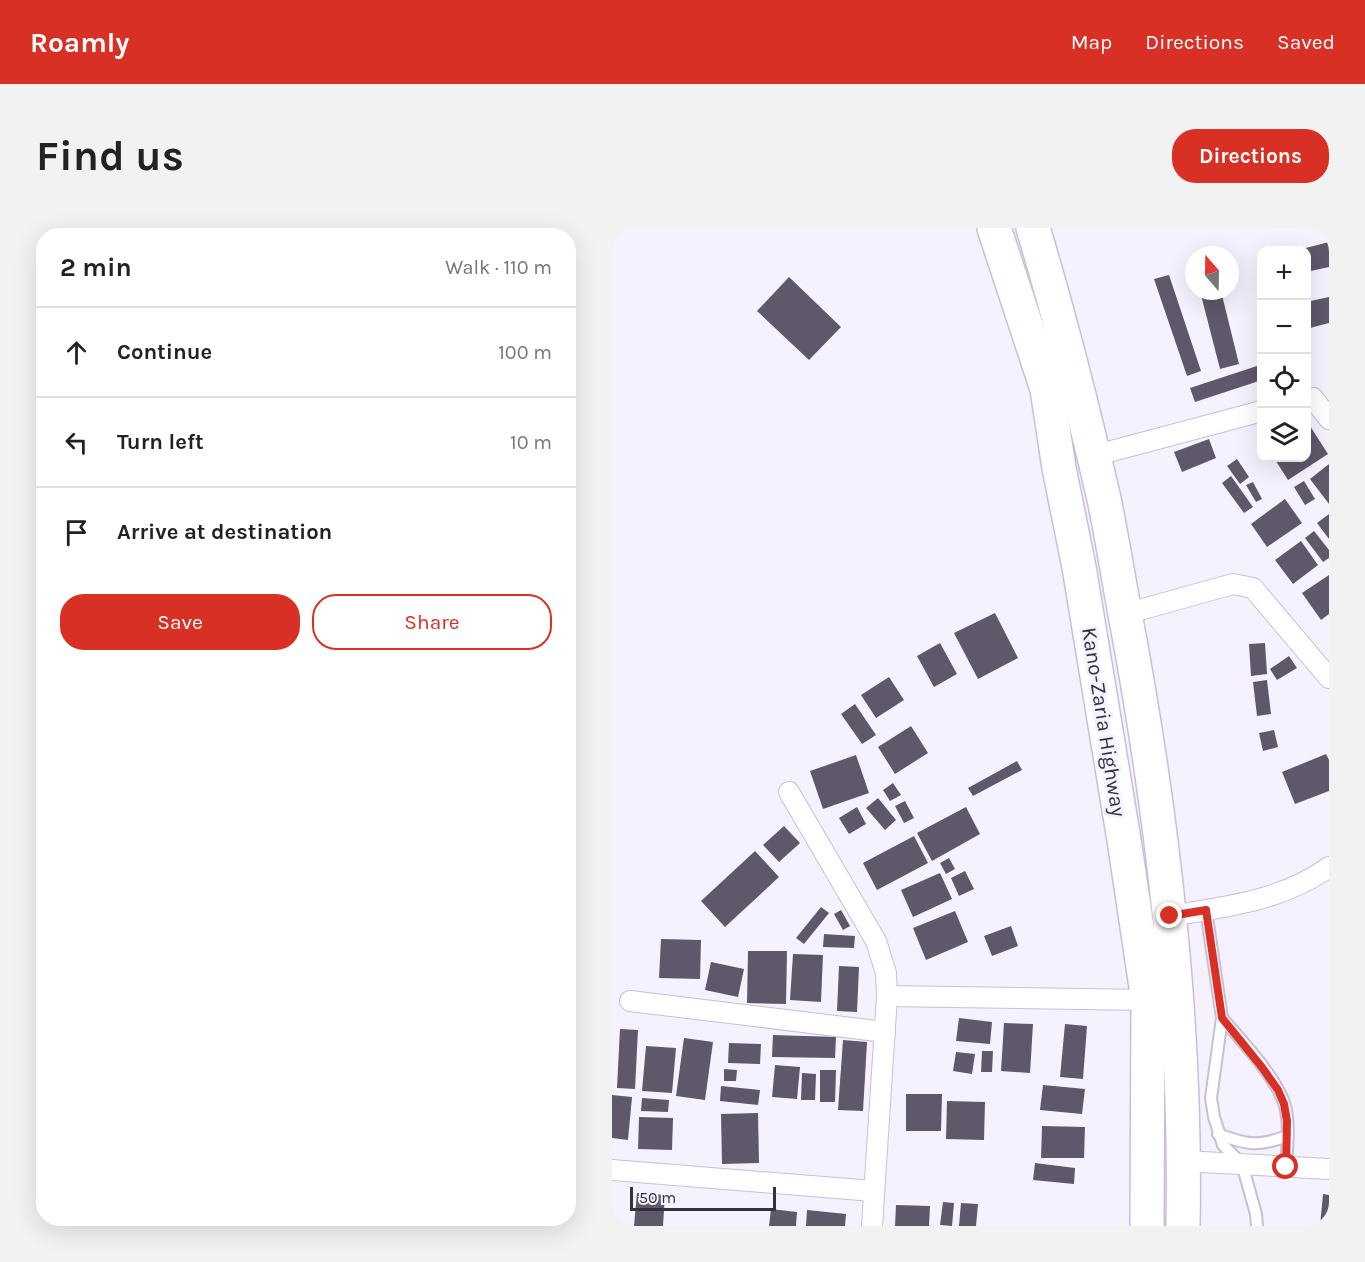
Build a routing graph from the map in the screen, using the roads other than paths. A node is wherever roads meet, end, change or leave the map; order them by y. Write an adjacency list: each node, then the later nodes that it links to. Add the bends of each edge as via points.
1 (994, 228): 14 (highway, Kano-Zaria Highway, via 1047,389)
2 (1033, 228): 6 (highway, Kano-Zaria Highway, via 1062,325)
3 (1316, 397): 5 (street)
4 (1257, 412): 6 (street)
5 (1329, 419)
6 (1093, 456): 7 (highway, Kano-Zaria Highway)
7 (1125, 614): 8 (street, via 1233,584 1253,588); 12 (highway, Kano-Zaria Highway, via 1147,733)
8 (1329, 678)
9 (789, 792): 13 (street, via 876,941)
10 (1329, 867): 11 (street, via 1285,892)
11 (1206, 910): 12 (street); 16 (lane)
12 (1170, 916): 20 (highway, Kano-Zaria Highway)
13 (888, 996): 14 (street); 17 (street)
14 (1148, 1000): 27 (highway, Kano-Zaria Highway)
15 (630, 1001): 17 (street)
16 (1222, 1018): 18 (lane, via 1211,1098); 19 (lane, via 1278,1090 1284,1104)
17 (885, 1032): 25 (street)
18 (1218, 1134): 19 (lane, via 1256,1145); 21 (lane)
19 (1287, 1136): 22 (lane)
20 (1184, 1161): 21 (street); 28 (highway, Kano-Zaria Highway)
21 (1242, 1164): 22 (street); 29 (lane)
22 (1286, 1167): 23 (street)
23 (1329, 1169)
24 (612, 1170): 25 (street)
25 (873, 1191): 26 (street)
26 (872, 1226)
27 (1147, 1226)
28 (1183, 1226)
29 (1257, 1226)

